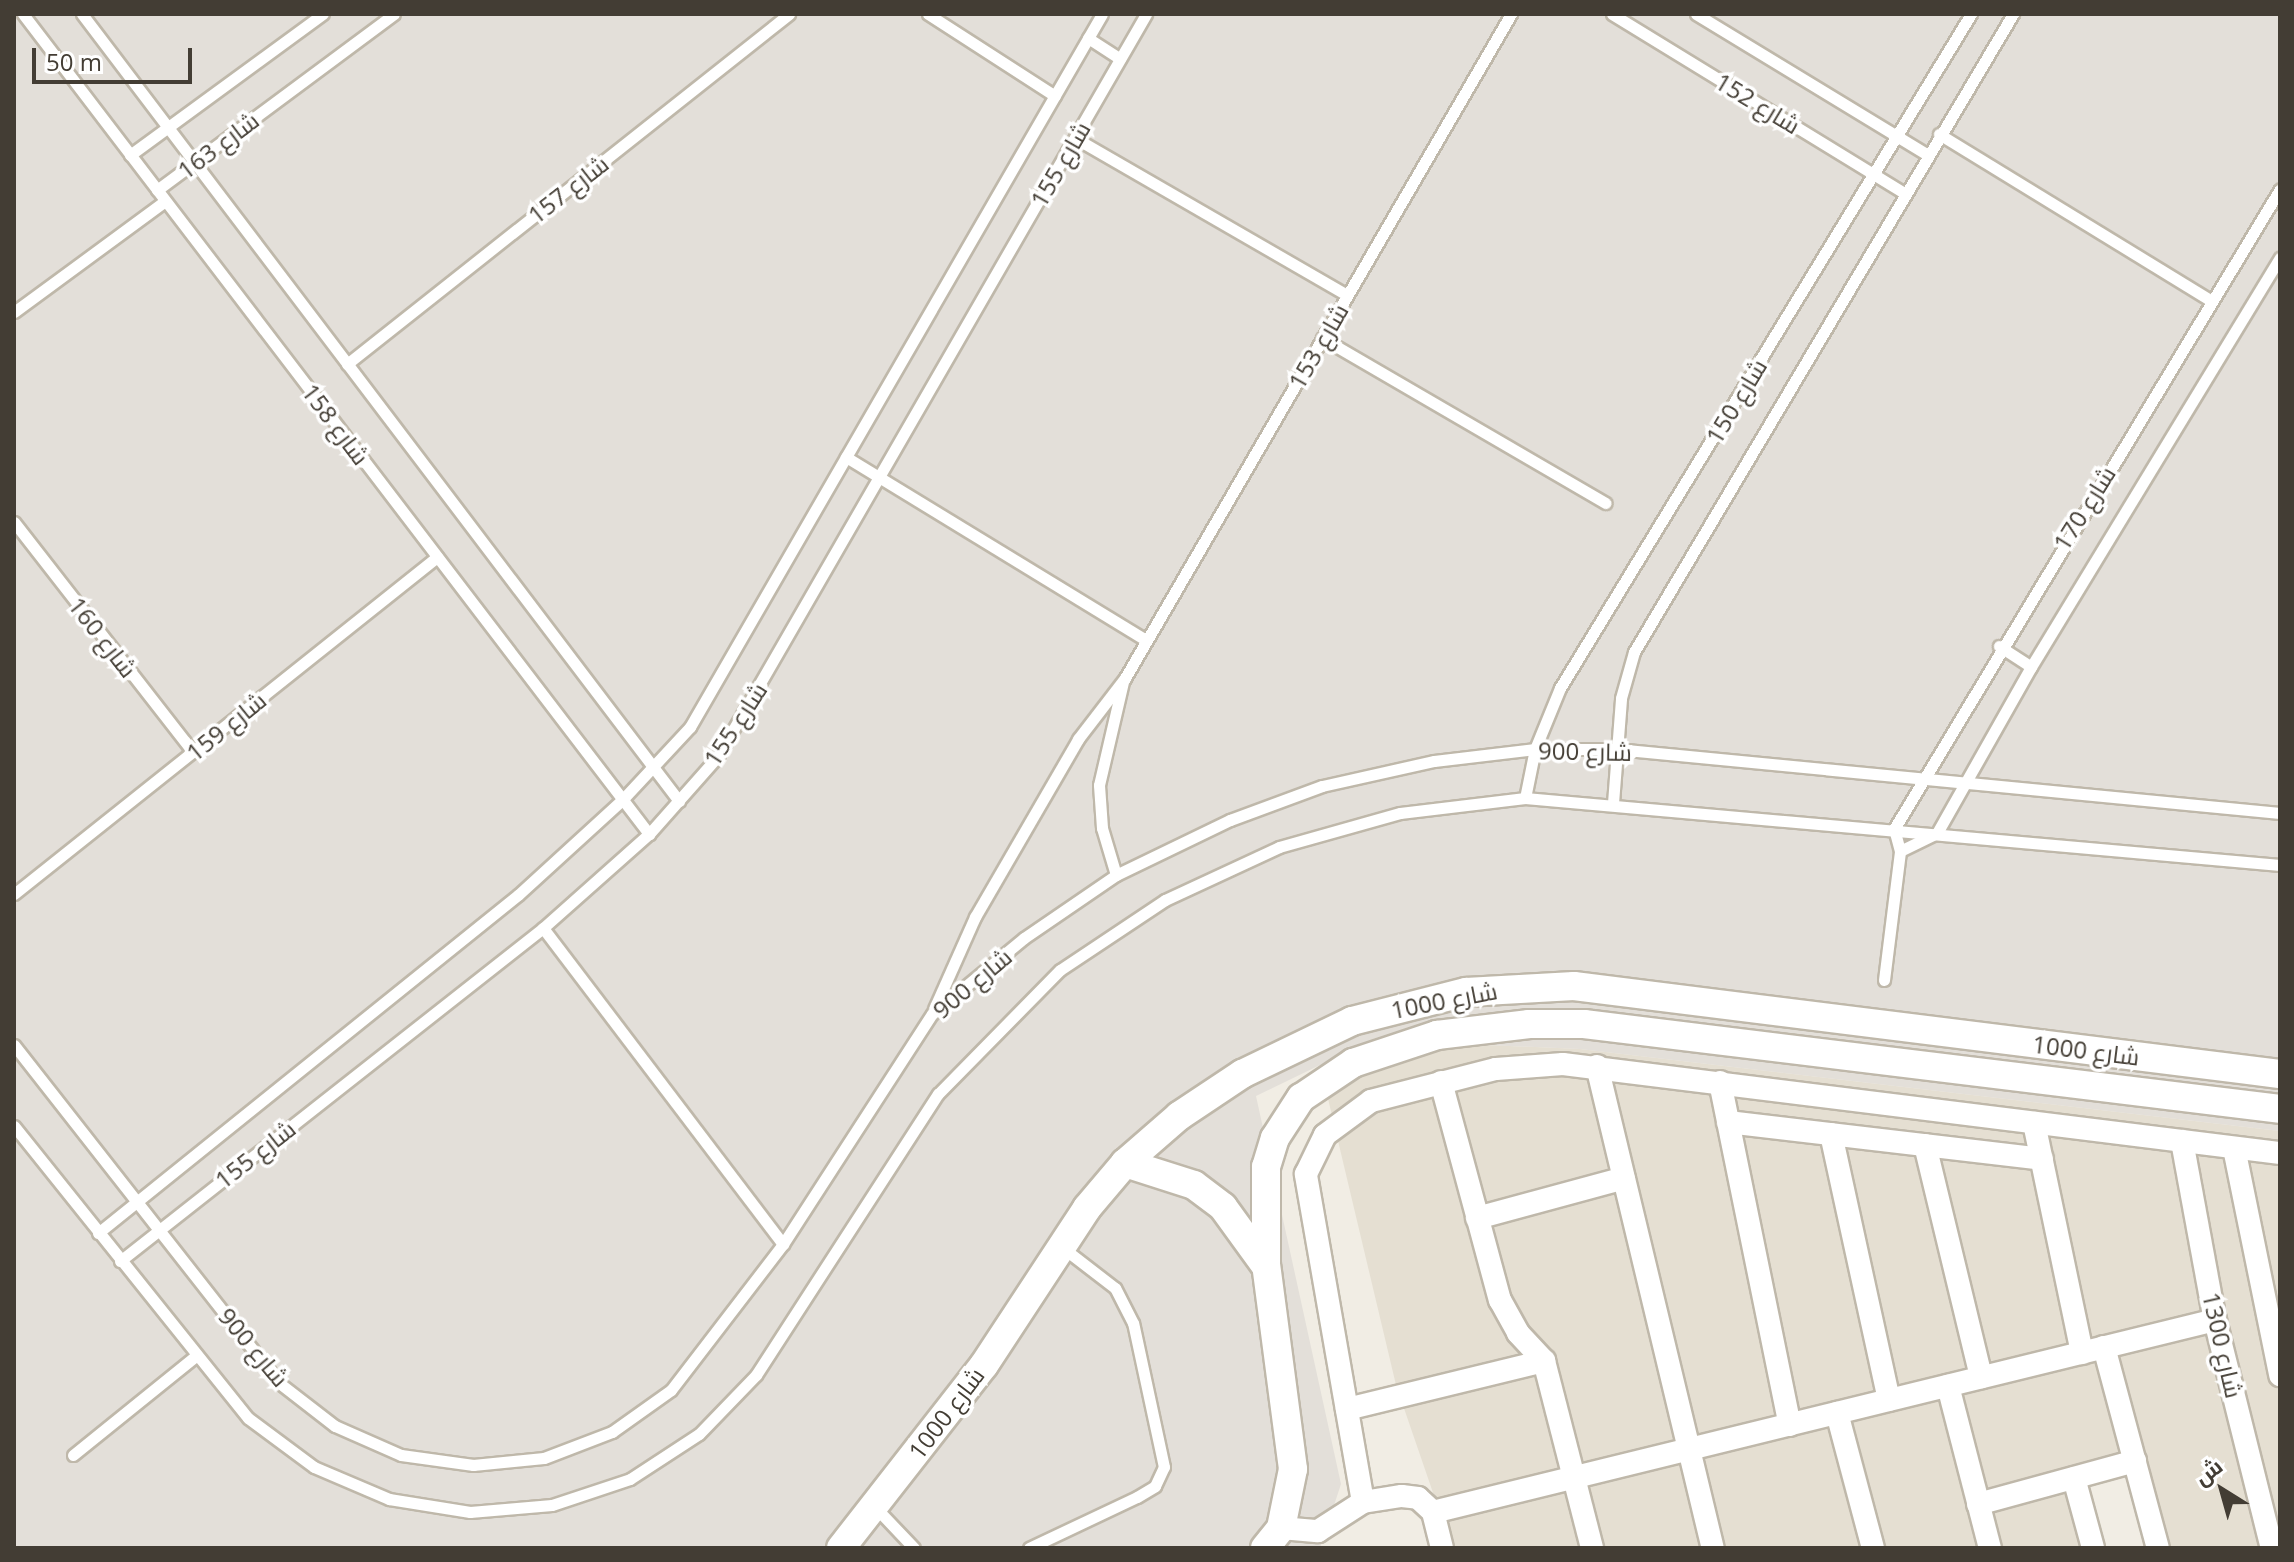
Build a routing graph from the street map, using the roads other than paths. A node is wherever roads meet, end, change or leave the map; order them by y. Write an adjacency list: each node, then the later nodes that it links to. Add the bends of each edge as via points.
1 (23, 14): 22 (lane, شارع 158)
2 (82, 14): 17 (lane, شارع 158)
3 (323, 14): 17 (lane, شارع 163)
4 (394, 14): 23 (lane, شارع 163)
5 (789, 14): 34 (lane, شارع 157)
6 (928, 14): 16 (lane)
7 (1102, 14): 14 (lane, شارع 155)
8 (1146, 14): 15 (lane, شارع 155)
9 (1511, 14): 30 (lane, شارع 153)
10 (1612, 14): 24 (lane, شارع 152)
11 (1696, 14): 19 (lane, شارع 152)
12 (1971, 14): 19 (lane, شارع 150)
13 (2013, 14): 18 (lane, شارع 150)
14 (1088, 38): 15 (lane); 16 (lane, شارع 155)
15 (1120, 59): 20 (lane, شارع 155)
16 (1055, 96): 35 (lane, شارع 155)
17 (168, 128): 22 (lane, شارع 163); 23 (lane, شارع 158)
18 (1939, 134): 21 (lane, شارع 150); 31 (lane)
19 (1897, 136): 21 (lane, شارع 152); 24 (lane, شارع 150)
20 (1075, 138): 30 (lane); 36 (lane, شارع 155)
21 (1926, 154): 27 (lane, شارع 150)
22 (130, 155): 26 (lane, شارع 158)
23 (194, 162): 26 (lane, شارع 163); 34 (lane, شارع 158)
24 (1874, 174): 27 (lane, شارع 152); 44 (lane, شارع 150, via 1560,688)
25 (2280, 189): 31 (lane, شارع 170)
26 (157, 190): 28 (lane, شارع 158)
27 (1903, 192): 45 (lane, شارع 150, via 1634,652 1621,698)
28 (165, 201): 32 (lane); 39 (lane, شارع 158)
29 (2280, 258): 42 (lane, شارع 170)
30 (1347, 295): 33 (lane, شارع 153)
31 (2211, 301): 41 (lane, شارع 170)
32 (14, 312)
33 (1322, 338): 37 (lane); 40 (lane, شارع 153)
34 (347, 364): 47 (lane, شارع 158)
35 (846, 457): 36 (lane); 47 (lane, شارع 155, via 690,727)
36 (880, 478): 40 (lane); 52 (lane, شارع 155, via 726,743)
37 (1605, 503)
38 (14, 522): 46 (lane, شارع 160)
39 (437, 557): 46 (lane, شارع 159); 51 (lane, شارع 158)
40 (1146, 640): 43 (lane, شارع 153)
41 (1999, 646): 42 (lane); 48 (lane, شارع 170)
42 (2031, 667): 49 (lane, شارع 170)
43 (1125, 678): 60 (lane, via 1099,785 1102,828); 64 (lane, via 1078,739 975,917)
44 (1535, 749): 45 (lane, شارع 900); 50 (lane, شارع 150); 60 (lane, شارع 900, via 1434,761 1322,786 1230,820)
45 (1616, 749): 48 (lane, شارع 900); 53 (lane, شارع 150)
46 (193, 752): 61 (lane, شارع 159)
47 (654, 767): 51 (lane, شارع 155); 52 (lane, شارع 158)
48 (1920, 778): 49 (lane, شارع 900); 55 (lane, شارع 170)
49 (1966, 783): 54 (lane, شارع 900); 56 (lane, شارع 170)
50 (1525, 798): 53 (lane, شارع 900); 92 (lane, شارع 900, via 1400,813 1279,847 1165,900 1060,970 938,1094 756,1375 699,1434 630,1479 552,1505 511,1509 470,1512 389,1499 314,1467 248,1418)
51 (622, 800): 57 (lane, شارع 158); 82 (lane, شارع 155, via 518,895)
52 (679, 801): 57 (lane, شارع 155)
53 (1613, 803): 55 (lane, شارع 900)
54 (2280, 813)
55 (1894, 829): 56 (lane, شارع 900); 58 (lane)
56 (1937, 833): 58 (lane); 59 (lane, شارع 900)
57 (649, 834): 62 (lane, شارع 155)
58 (1900, 851): 63 (lane)
59 (2280, 865)
60 (1116, 875): 64 (lane, شارع 900, via 1024,938)
61 (14, 894)
62 (543, 928): 84 (lane, شارع 155); 86 (lane)
63 (1884, 980)
64 (932, 1014): 86 (lane, شارع 900)
65 (14, 1045): 82 (lane, شارع 900)
66 (1597, 1066): 68 (street, via 1529,1065); 69 (street); 81 (street)
67 (2280, 1074): 80 (street, شارع 1000, via 1574,986 1516,986 1408,1004 1289,1048 1179,1116)
68 (1441, 1082): 83 (street); 98 (street, via 1389,1094 1354,1110 1325,1135 1306,1174)
69 (1720, 1082): 71 (street); 72 (street)
70 (2280, 1109): 89 (street, شارع 1000, via 1584,1024 1478,1028 1402,1043 1353,1063 1301,1098 1275,1138 1266,1167)
71 (1728, 1122): 74 (street); 100 (street)
72 (2034, 1123): 75 (street); 79 (street)
73 (14, 1126): 85 (lane, شارع 900)
74 (1831, 1134): 76 (street); 97 (street)
75 (2182, 1141): 77 (street); 90 (street, شارع 1300)
76 (1925, 1145): 79 (street); 95 (street)
77 (2234, 1148): 78 (street); 94 (street, شارع 1300)
78 (2280, 1153)
79 (2042, 1159): 91 (street)
80 (1125, 1163): 87 (street, شارع 1000); 89 (street, via 1161,1171 1204,1192 1248,1234)
81 (1624, 1178): 83 (street); 101 (street)
82 (137, 1202): 84 (lane, شارع 900); 85 (lane, شارع 155)
83 (1477, 1218): 93 (street, via 1500,1300 1518,1333)
84 (159, 1230): 86 (lane, شارع 900, via 278,1382 335,1426 401,1455 473,1465 544,1458 612,1432 671,1390); 88 (lane, شارع 155)
85 (98, 1233): 88 (lane, شارع 900)
86 (783, 1244)
87 (1061, 1247): 108 (street, شارع 1000, via 984,1365); 113 (lane, via 1115,1288 1133,1323 1164,1467 1155,1486 1137,1497)
88 (120, 1261): 92 (lane, شارع 900)
89 (1266, 1265): 110 (street, شارع 1000, via 1293,1449)
90 (2215, 1320): 91 (street); 121 (street, شارع 1300)
91 (2093, 1350): 95 (street); 103 (street)
92 (197, 1355): 102 (lane)
93 (1544, 1361): 98 (street); 104 (street)
94 (2280, 1375)
95 (1981, 1377): 96 (street)
96 (1948, 1386): 97 (street); 107 (street)
97 (1889, 1400): 99 (street)
98 (1347, 1409): 106 (street)
99 (1837, 1413): 100 (street); 117 (street)
100 (1790, 1425): 101 (street)
101 (1692, 1449): 104 (street); 116 (street)
102 (73, 1455)
103 (2135, 1461): 105 (street); 120 (street)
104 (1576, 1477): 109 (street); 115 (street)
105 (2074, 1478): 107 (street); 119 (street)
106 (1363, 1502): 109 (street, via 1418,1498); 110 (street, via 1318,1531)
107 (1978, 1504): 118 (street)
108 (874, 1506): 111 (street, شارع 1000); 112 (lane)
109 (1433, 1512): 114 (street)
110 (1273, 1538)
111 (841, 1548)
112 (914, 1548)
113 (1029, 1548)
114 (1442, 1548)
115 (1592, 1548)
116 (1713, 1548)
117 (1873, 1548)
118 (1990, 1548)
119 (2093, 1548)
120 (2158, 1548)
121 (2272, 1548)

